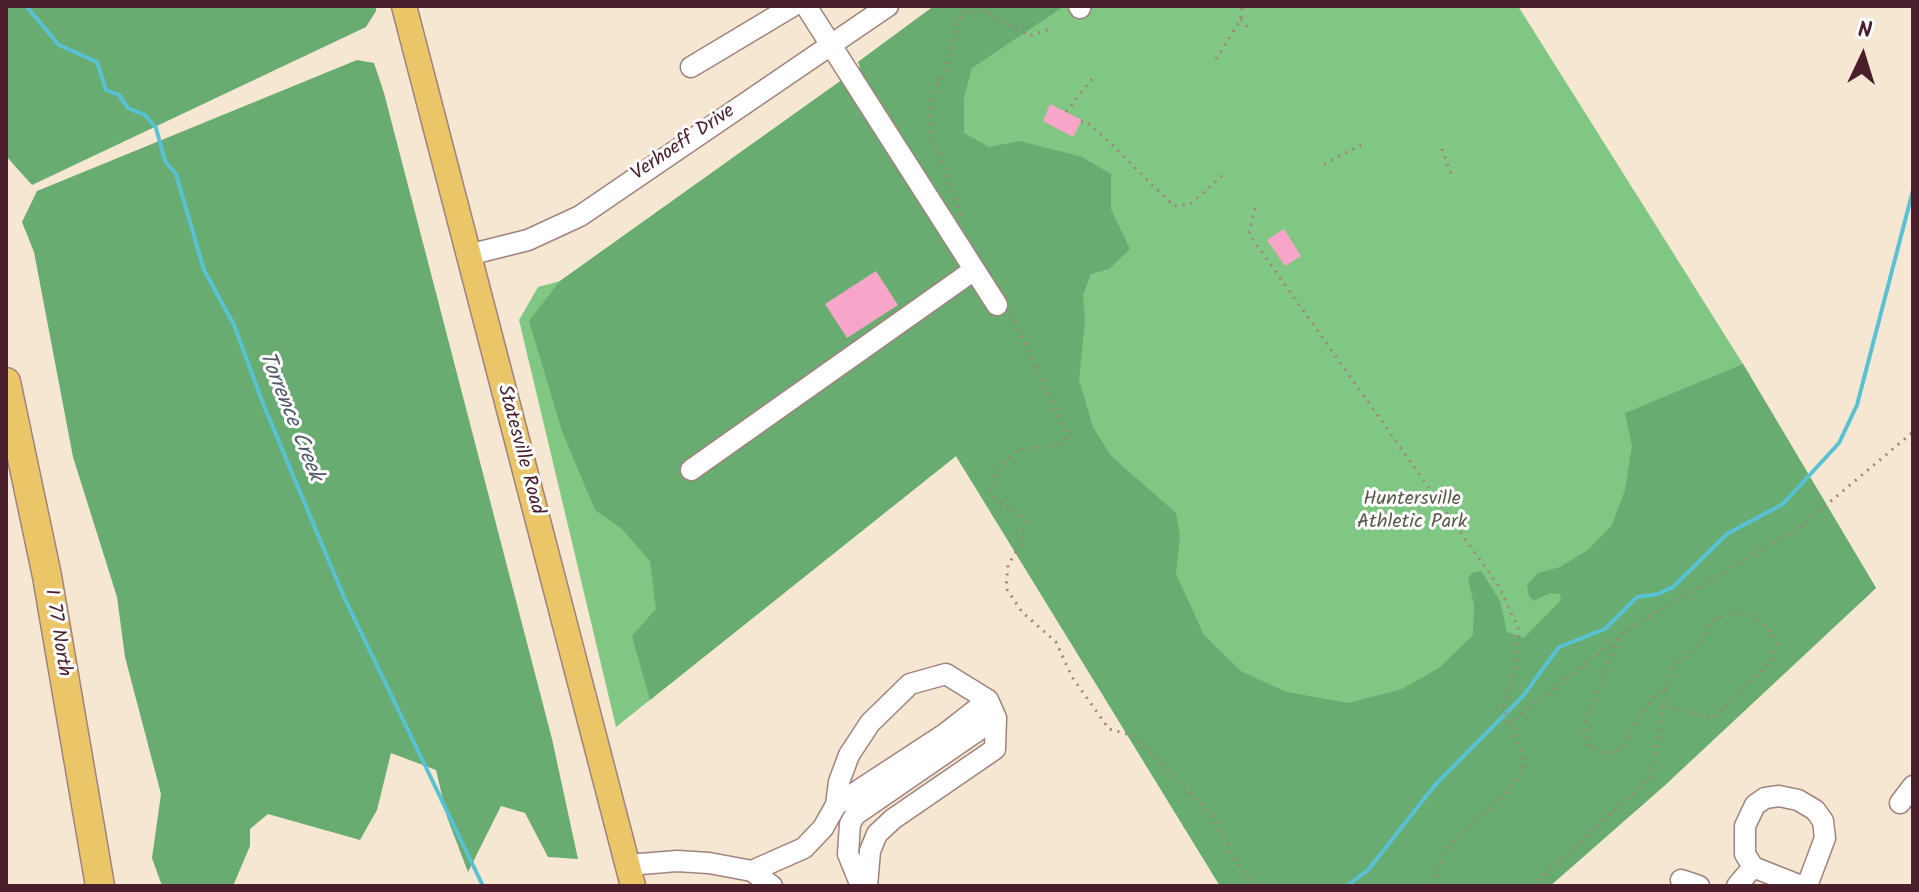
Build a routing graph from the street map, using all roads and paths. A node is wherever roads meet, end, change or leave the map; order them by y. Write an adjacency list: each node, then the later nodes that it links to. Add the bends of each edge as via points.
1 (793, 6): 11 (street)
2 (806, 6): 9 (street)
3 (888, 6): 9 (street, Verhoeff Drive)
4 (1242, 6): 6 (path)
5 (403, 9): 22 (main road, Statesville Road)
6 (1241, 19): 8 (path); 10 (path)
7 (1050, 29): 21 (path, via 1029,36 985,11 967,12 956,23 952,52 929,116)
8 (1250, 30)
9 (831, 44): 22 (street, Verhoeff Drive, via 580,216 528,240); 23 (street)
10 (1216, 59)
11 (691, 67)
12 (1092, 79): 13 (path)
13 (1066, 112)
14 (1081, 122): 18 (path, via 1103,136 1174,206 1190,204)
15 (1367, 142): 17 (path)
16 (1442, 149): 19 (path)
17 (1324, 164)
18 (1224, 174)
19 (1451, 174)
20 (1255, 208): 32 (path, via 1249,234 1513,612 1519,630 1518,657 1503,707)
21 (964, 221)
22 (468, 255): 37 (main road, Statesville Road)
23 (974, 270): 24 (street); 27 (street)
24 (1002, 305): 43 (path, via 1067,433 1060,446 1018,449 994,474 990,494 1024,522 1021,544 1008,565 1006,588 1022,612 1056,642 1072,677 1109,729 1134,736 1212,816 1237,865)
25 (6, 382): 33 (highway, I 77 North, via 47,576)
26 (1913, 432): 28 (path, via 1799,528)
27 (691, 470)
28 (1618, 638): 29 (path, via 1587,717 1584,730 1590,747 1606,754 1621,748 1653,696); 32 (path)
29 (1667, 687): 30 (path); 30 (path, via 1673,668 1719,616 1754,616 1774,635 1771,660 1713,718)
30 (1663, 705): 45 (path, via 1652,776)
31 (992, 709): 34 (street); 34 (street, via 946,674 910,684 856,744 839,782); 41 (street, via 855,815 848,854); 42 (street, via 995,749 877,834)
32 (1509, 724): 44 (path, via 1523,755 1523,769 1510,789 1455,838 1441,860)
33 (72, 731): 38 (highway); 39 (highway, I 77 North)
34 (836, 805): 36 (street, via 804,848)
35 (1753, 867): 46 (street); 47 (street); 47 (street, via 1742,844 1755,805 1770,797 1798,800 1818,813 1825,829)
36 (752, 871): 37 (street, via 677,861); 40 (street)
37 (630, 876)
38 (80, 886)
39 (100, 886)
40 (772, 886)
41 (861, 886)
42 (867, 886)
43 (1255, 886)
44 (1434, 886)
45 (1532, 886)
46 (1737, 886)
47 (1804, 886)

